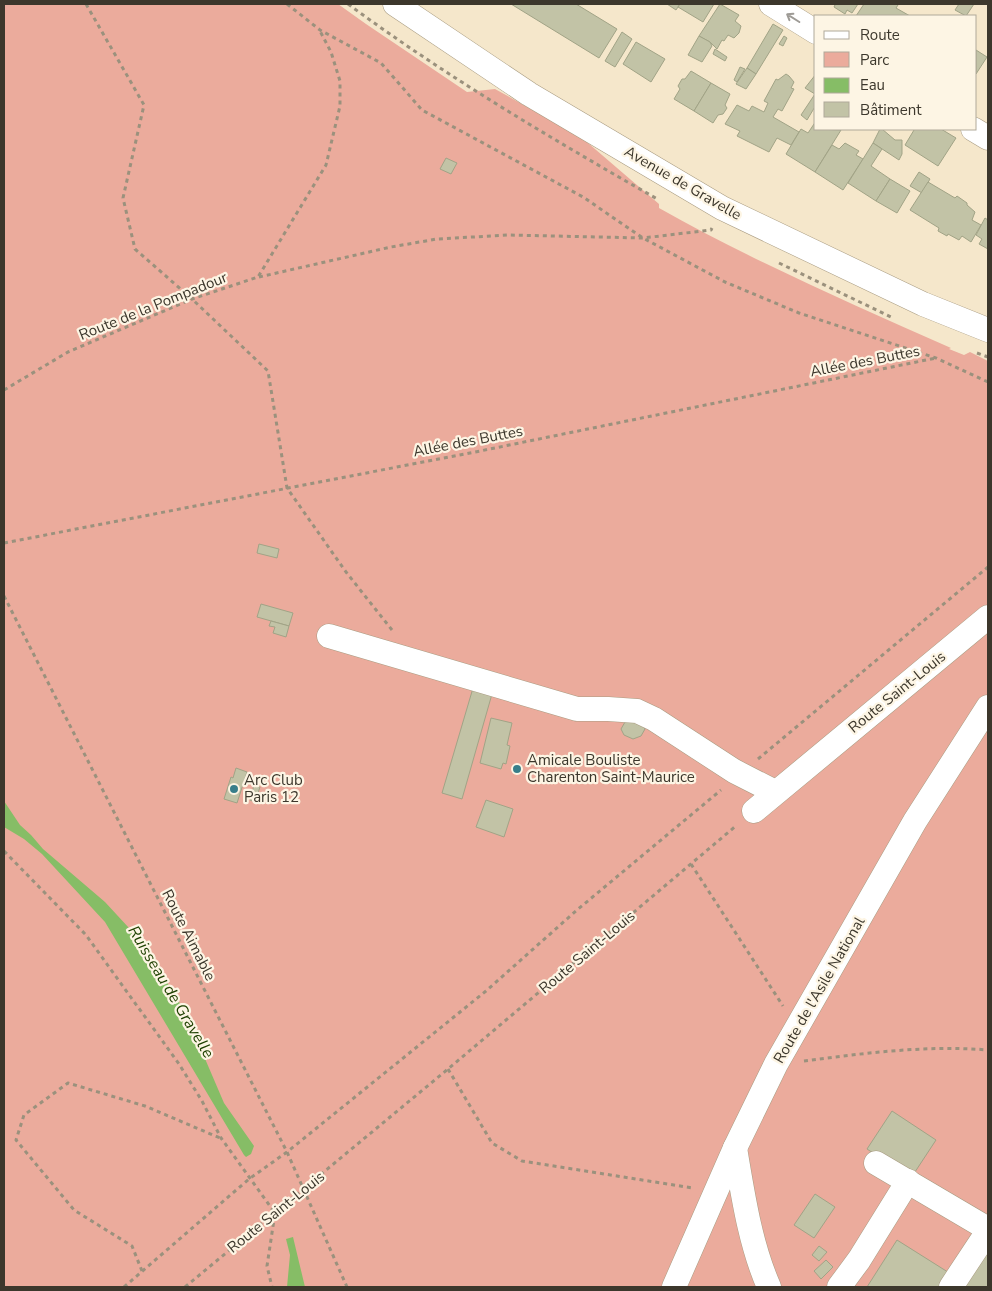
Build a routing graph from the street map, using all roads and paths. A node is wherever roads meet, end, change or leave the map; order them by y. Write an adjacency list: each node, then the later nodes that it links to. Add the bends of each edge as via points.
1 (86, 4): 12 (path, via 144,105 123,198 135,249)
2 (287, 4): 5 (path, Allée des Buttes)
3 (395, 4): 9 (street, Avenue de Gravelle, via 529,94)
4 (771, 4): 6 (street, one-way to 4)
5 (320, 30): 10 (path, Allée des Buttes, via 381,63 422,110 583,197); 11 (path, via 340,81 340,106 326,165)
6 (814, 31)
7 (975, 130): 8 (street)
8 (988, 138)
9 (722, 208): 10 (path, Route de la Pompadour, via 711,230); 13 (street, Avenue de Gravelle, via 923,304)
10 (643, 238): 11 (path, Route de la Pompadour, via 510,235 436,240); 14 (path, Allée des Buttes, via 725,282 799,313)
11 (258, 277): 12 (path, Route de la Pompadour)
12 (192, 299): 16 (path, Route de la Pompadour, via 68,352); 17 (path, via 268,371)
13 (988, 330)
14 (936, 358): 15 (path, Allée des Buttes); 17 (path, Allée des Buttes)
15 (988, 382)
16 (4, 390)
17 (287, 488): 18 (path, Allée des Buttes); 22 (path, via 346,572)
18 (4, 543)
19 (988, 567): 25 (path)
20 (4, 596): 36 (path, Route Aimable)
21 (988, 617): 26 (street, Route Saint-Louis)
22 (394, 632)
23 (329, 636): 25 (street, via 577,710 636,711)
24 (988, 707): 30 (street, Route de l'Asile National, via 914,821)
25 (740, 774): 26 (street); 36 (path, via 486,991)
26 (775, 792): 27 (street, Route Saint-Louis)
27 (754, 811): 29 (path, Route Saint-Louis)
28 (4, 851): 34 (path, via 86,935 179,1064)
29 (691, 864): 30 (path); 33 (path, Route Saint-Louis)
30 (797, 1028): 32 (street, Route de l'Asile National)
31 (988, 1050): 32 (path, via 962,1048 855,1054)
32 (776, 1064): 35 (street, Route de l'Asile National)
33 (448, 1069): 40 (path, Route Saint-Louis); 41 (path, via 492,1143 522,1161)
34 (220, 1138): 38 (path); 44 (path, via 145,1106 68,1084 24,1115 16,1140 74,1210 132,1246)
35 (735, 1148): 41 (street, Route de l'Asile National); 50 (street, via 743,1197 761,1269)
36 (287, 1152): 38 (path); 40 (path, Route Aimable)
37 (876, 1163): 39 (street)
38 (249, 1179): 42 (path); 44 (path)
39 (908, 1181): 43 (street); 51 (street)
40 (303, 1190): 42 (path, Route Saint-Louis); 48 (path, Route Aimable)
41 (716, 1192): 49 (street, Route de l'Asile National)
42 (274, 1213): 46 (path, Route Saint-Louis); 47 (path, via 267,1266)
43 (988, 1230): 52 (street)
44 (142, 1271): 45 (path)
45 (124, 1287)
46 (185, 1287)
47 (272, 1287)
48 (347, 1287)
49 (674, 1287)
50 (769, 1287)
51 (839, 1287)
52 (952, 1287)

